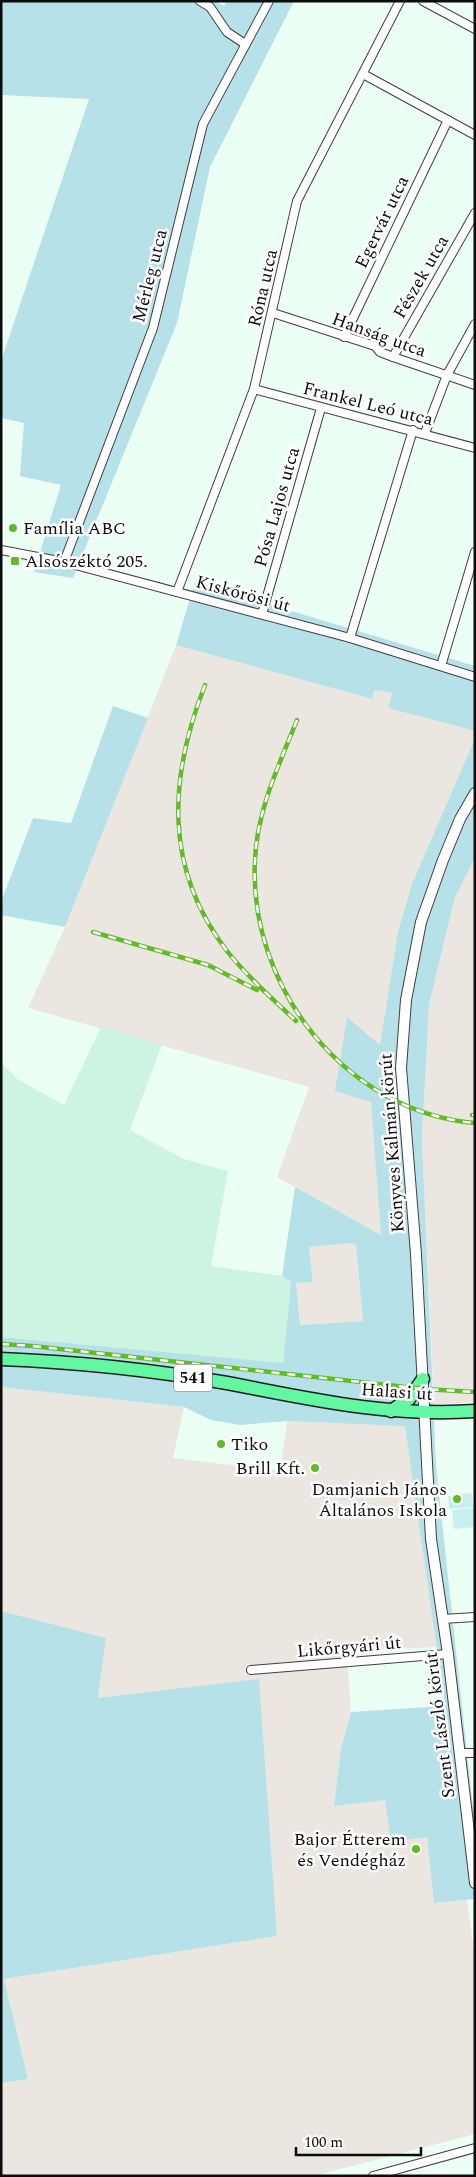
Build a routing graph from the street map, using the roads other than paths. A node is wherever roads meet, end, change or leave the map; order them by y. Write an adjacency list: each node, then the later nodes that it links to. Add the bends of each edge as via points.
1 (200, 1): 6 (street, via 210,7 227,32)
2 (269, 1): 6 (street, Mérleg utca)
3 (400, 1): 7 (street, Róna utca)
4 (423, 1): 5 (street)
5 (475, 29)
6 (245, 44): 24 (street, Mérleg utca, via 203,124 153,328)
7 (363, 74): 8 (street); 11 (street, Róna utca, via 298,200)
8 (448, 120): 9 (street); 13 (street, Egervár utca)
9 (475, 135)
10 (475, 212): 14 (street, Fészek utca)
11 (273, 313): 13 (street, Hanság utca); 17 (street, Róna utca)
12 (475, 324): 15 (street)
13 (344, 336): 14 (street, Hanság utca, via 375,346)
14 (392, 357): 15 (street, Hanság utca)
15 (447, 375): 16 (street, Hanság utca); 20 (street)
16 (475, 385)
17 (254, 389): 18 (street, Frankel Leó utca); 25 (street, Róna utca)
18 (321, 408): 19 (street, Frankel Leó utca); 26 (street, Pósa Lajos utca)
19 (413, 430): 20 (street, Frankel Leó utca); 27 (street)
20 (425, 434): 21 (street, Frankel Leó utca)
21 (475, 448)
22 (1, 550): 24 (street, Kiskőrösi út)
23 (475, 552): 28 (street)
24 (64, 562): 25 (street, Kiskőrösi út)
25 (177, 592): 26 (street, Kiskőrösi út)
26 (262, 614): 27 (street, Kiskőrösi út)
27 (350, 638): 28 (street, Kiskőrösi út)
28 (441, 666): 29 (street, Kiskőrösi út)
29 (475, 677)
30 (475, 793): 32 (street, Könyves Kálmán körút, via 460,819 421,922 403,1030 403,1103)
31 (1, 1359): 34 (main road, Halasi út / 541, via 67,1362 186,1377)
32 (423, 1379): 34 (main road, via 409,1399); 35 (street, Könyves Kálmán körút)
33 (475, 1411): 35 (main road, Halasi út / 541)
34 (391, 1412): 35 (main road, Halasi út / 541)
35 (425, 1413): 37 (street, Szent László körút, via 431,1539)
36 (475, 1617): 37 (street)
37 (442, 1619): 38 (street, Szent László körút)
38 (448, 1654): 39 (street, Likőrgyári út); 40 (street, Szent László körút)
39 (251, 1670)
40 (460, 1753): 41 (street); 42 (street, Szent László körút)
41 (475, 1753)
42 (475, 1883)
43 (475, 2148): 44 (street)
44 (373, 2176)

